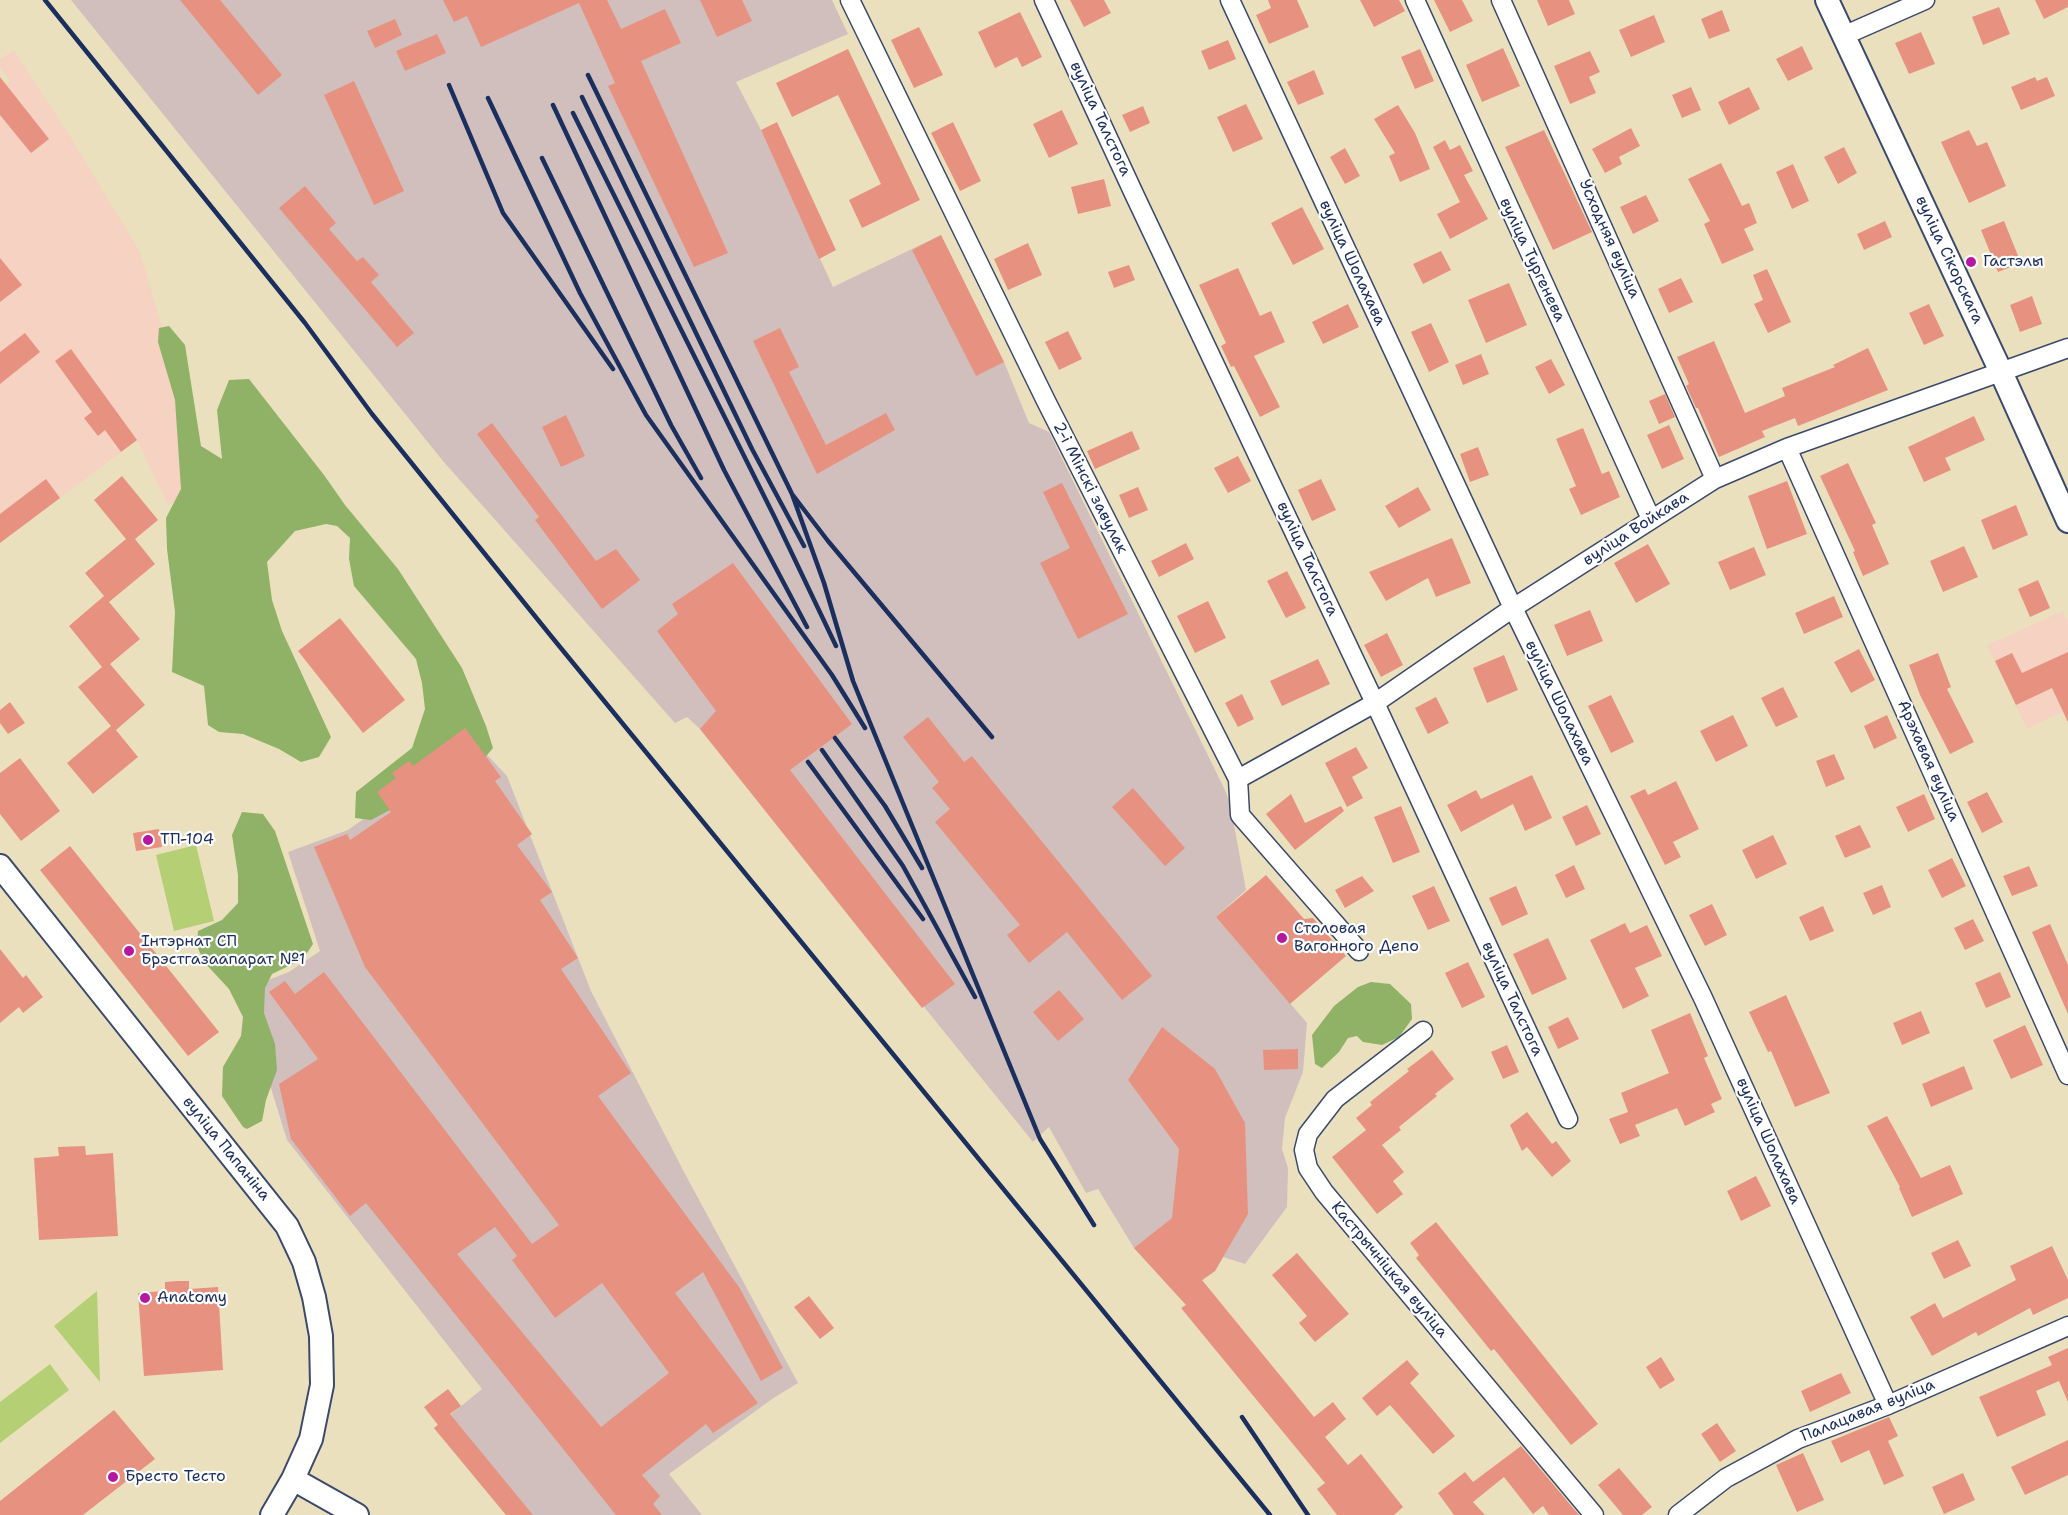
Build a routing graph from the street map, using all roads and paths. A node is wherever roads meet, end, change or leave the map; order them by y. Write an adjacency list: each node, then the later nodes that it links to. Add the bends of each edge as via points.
1 (850, 0): 17 (street, 2-і Мінскі завулак, via 1046,401)
2 (1044, 0): 16 (street, вуліца Талстога)
3 (1230, 0): 15 (street, вуліца Шолахава)
4 (1415, 0): 13 (street, вуліца Тургенева)
5 (1501, 0): 12 (street, Усходняя вуліца)
6 (1827, 0): 8 (street, вуліца Сікорскага)
7 (1925, 0): 8 (street)
8 (1843, 36): 10 (street, вуліца Сікорскага)
9 (2068, 348): 10 (street, вуліца Войкава)
10 (2001, 372): 11 (street, вуліца Войкава); 14 (street, вуліца Сікорскага)
11 (1787, 448): 12 (street, вуліца Войкава); 21 (street, Арэхавая вуліца)
12 (1715, 478): 13 (street, вуліца Войкава)
13 (1651, 519): 15 (street, вуліца Войкава)
14 (2068, 521)
15 (1513, 608): 16 (street, вуліца Войкава); 24 (street, вуліца Шолахава, via 1703,998)
16 (1375, 703): 17 (street, вуліца Войкава); 22 (street, вуліца Талстога)
17 (1238, 779): 19 (street, 2-і Мінскі завулак, via 1240,814)
18 (0, 866): 25 (street, вуліца Папаніна, via 287,1226 304,1262 314,1297 321,1336 322,1385 311,1439)
19 (1359, 951)
20 (1423, 1031): 28 (street, Кастрычніцкая вуліца, via 1335,1099 1308,1134 1304,1150 1308,1168)
21 (2068, 1075)
22 (1568, 1119)
23 (2068, 1326): 24 (street, Палацавая вуліца)
24 (1888, 1405): 29 (street, Палацавая вуліца, via 1798,1439 1726,1478)
25 (292, 1479): 26 (street, вуліца Папаніна); 27 (street)
26 (272, 1515)
27 (357, 1515)
28 (1594, 1515)
29 (1678, 1515)

